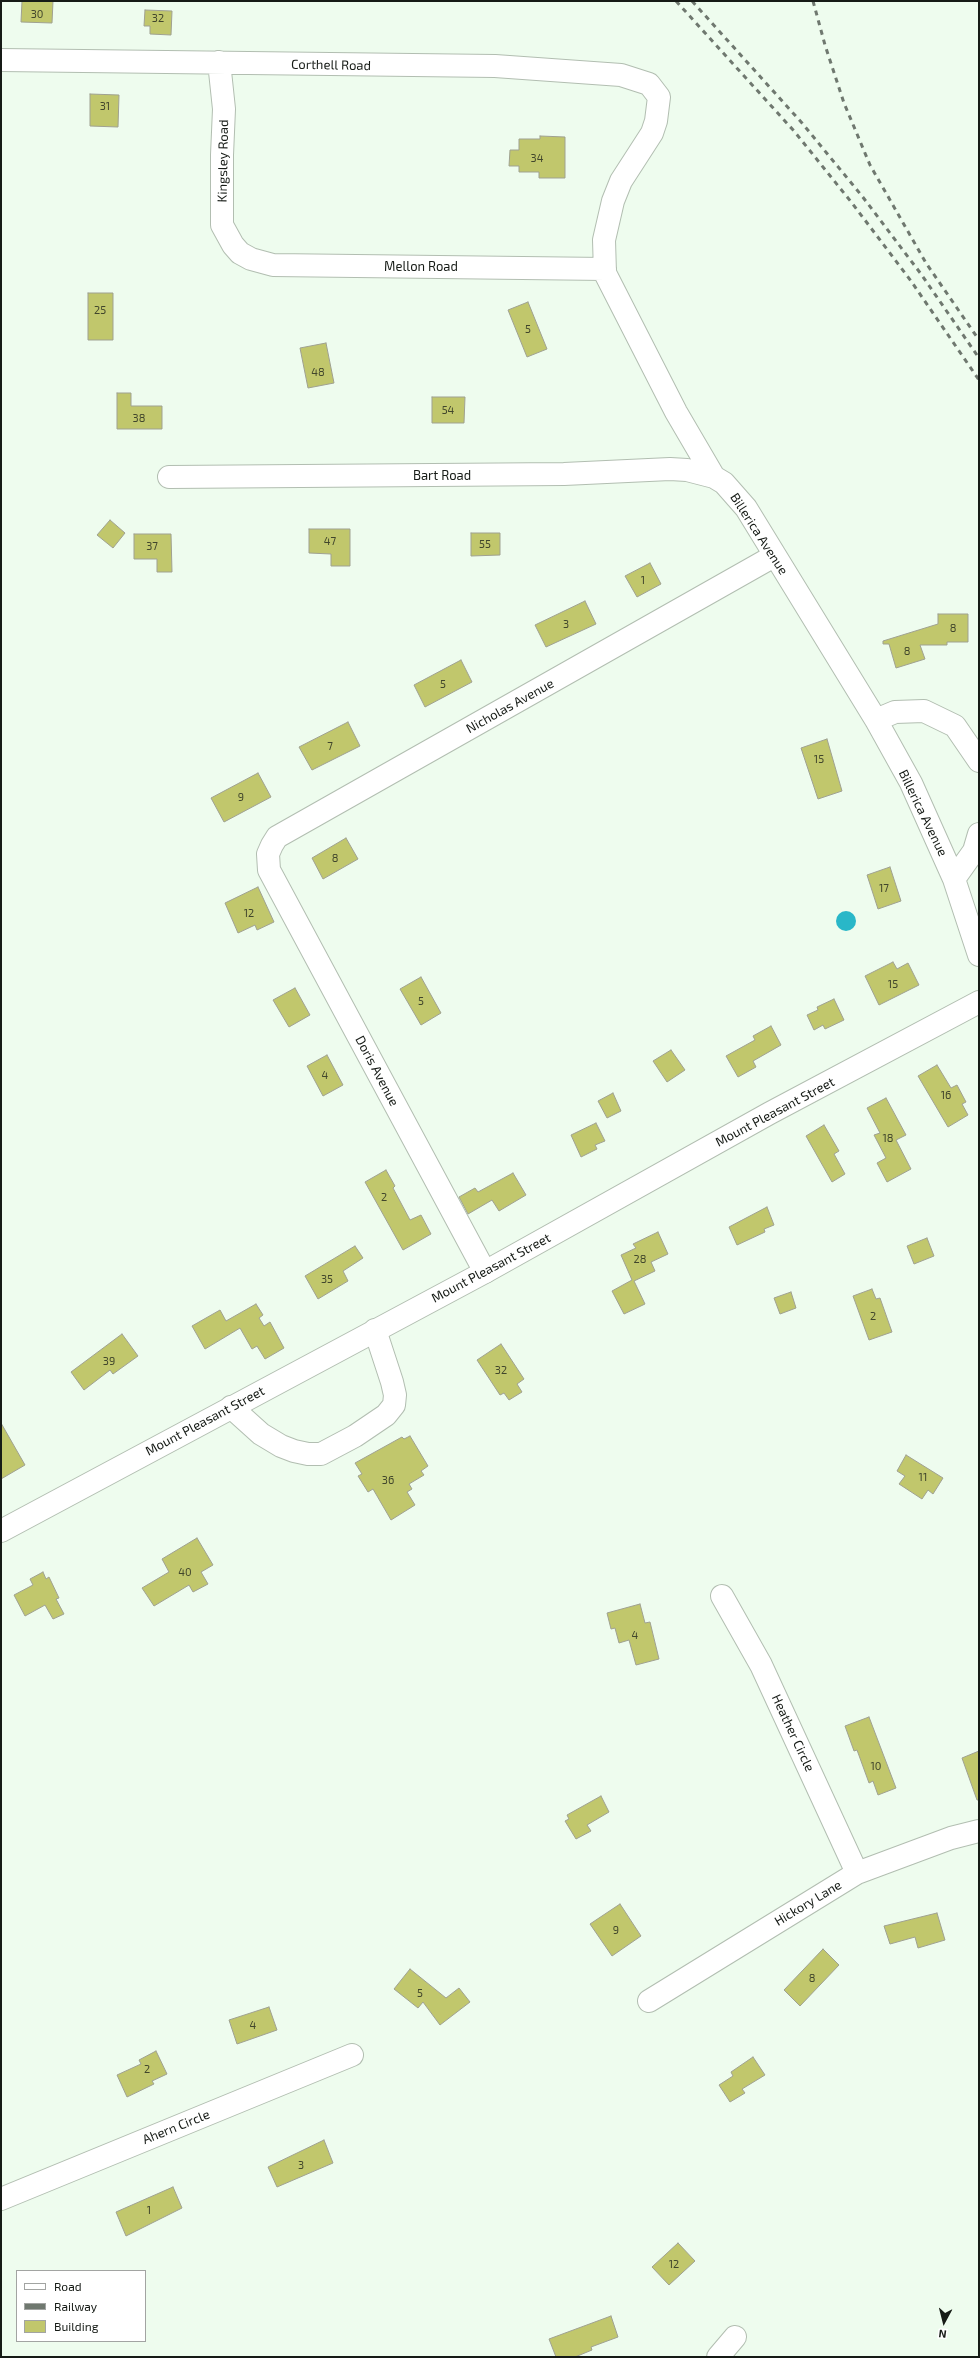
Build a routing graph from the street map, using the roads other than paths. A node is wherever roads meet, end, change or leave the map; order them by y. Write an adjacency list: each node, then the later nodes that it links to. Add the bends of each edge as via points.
1 (1, 60): 2 (street, Corthell Road)
2 (219, 62): 3 (street, Corthell Road, via 495,66 621,75 643,81); 4 (street, Kingsley Road, via 224,109 222,225)
3 (656, 91): 5 (street, Billerica Avenue, via 659,108 652,133 621,181 613,202 604,240)
4 (240, 254): 5 (street, Mellon Road, via 262,264 273,265)
5 (605, 269): 7 (street, Billerica Avenue, via 622,309 676,412)
6 (170, 477): 7 (street, Bart Road, via 564,474 670,468)
7 (714, 477): 8 (street, Billerica Avenue, via 735,494)
8 (774, 556): 9 (street, Billerica Avenue); 12 (street, Nicholas Avenue, via 277,837 268,854)
9 (876, 720): 10 (street, via 895,712 924,711 955,726); 13 (street, Billerica Avenue, via 927,817)
10 (979, 761)
11 (979, 834): 13 (street, via 974,851)
12 (269, 870): 16 (street, Doris Avenue)
13 (954, 879): 14 (street, Billerica Avenue)
14 (979, 955)
15 (979, 1002): 16 (street, Mount Pleasant Street, via 770,1113)
16 (485, 1272): 17 (street, Mount Pleasant Street)
17 (375, 1330): 18 (street, Mount Pleasant Street); 18 (street, via 392,1382 394,1405 386,1415 355,1436 321,1454 294,1451 261,1434)
18 (231, 1407): 19 (street, Mount Pleasant Street)
19 (1, 1531)
20 (722, 1596): 22 (street, Heather Circle, via 761,1665)
21 (979, 1831): 22 (street, Hickory Lane, via 951,1838)
22 (858, 1873): 23 (street, Hickory Lane)
23 (649, 2001)
24 (352, 2055): 25 (street, Ahern Circle)
25 (1, 2199)
26 (735, 2337): 27 (street)
27 (718, 2357)

